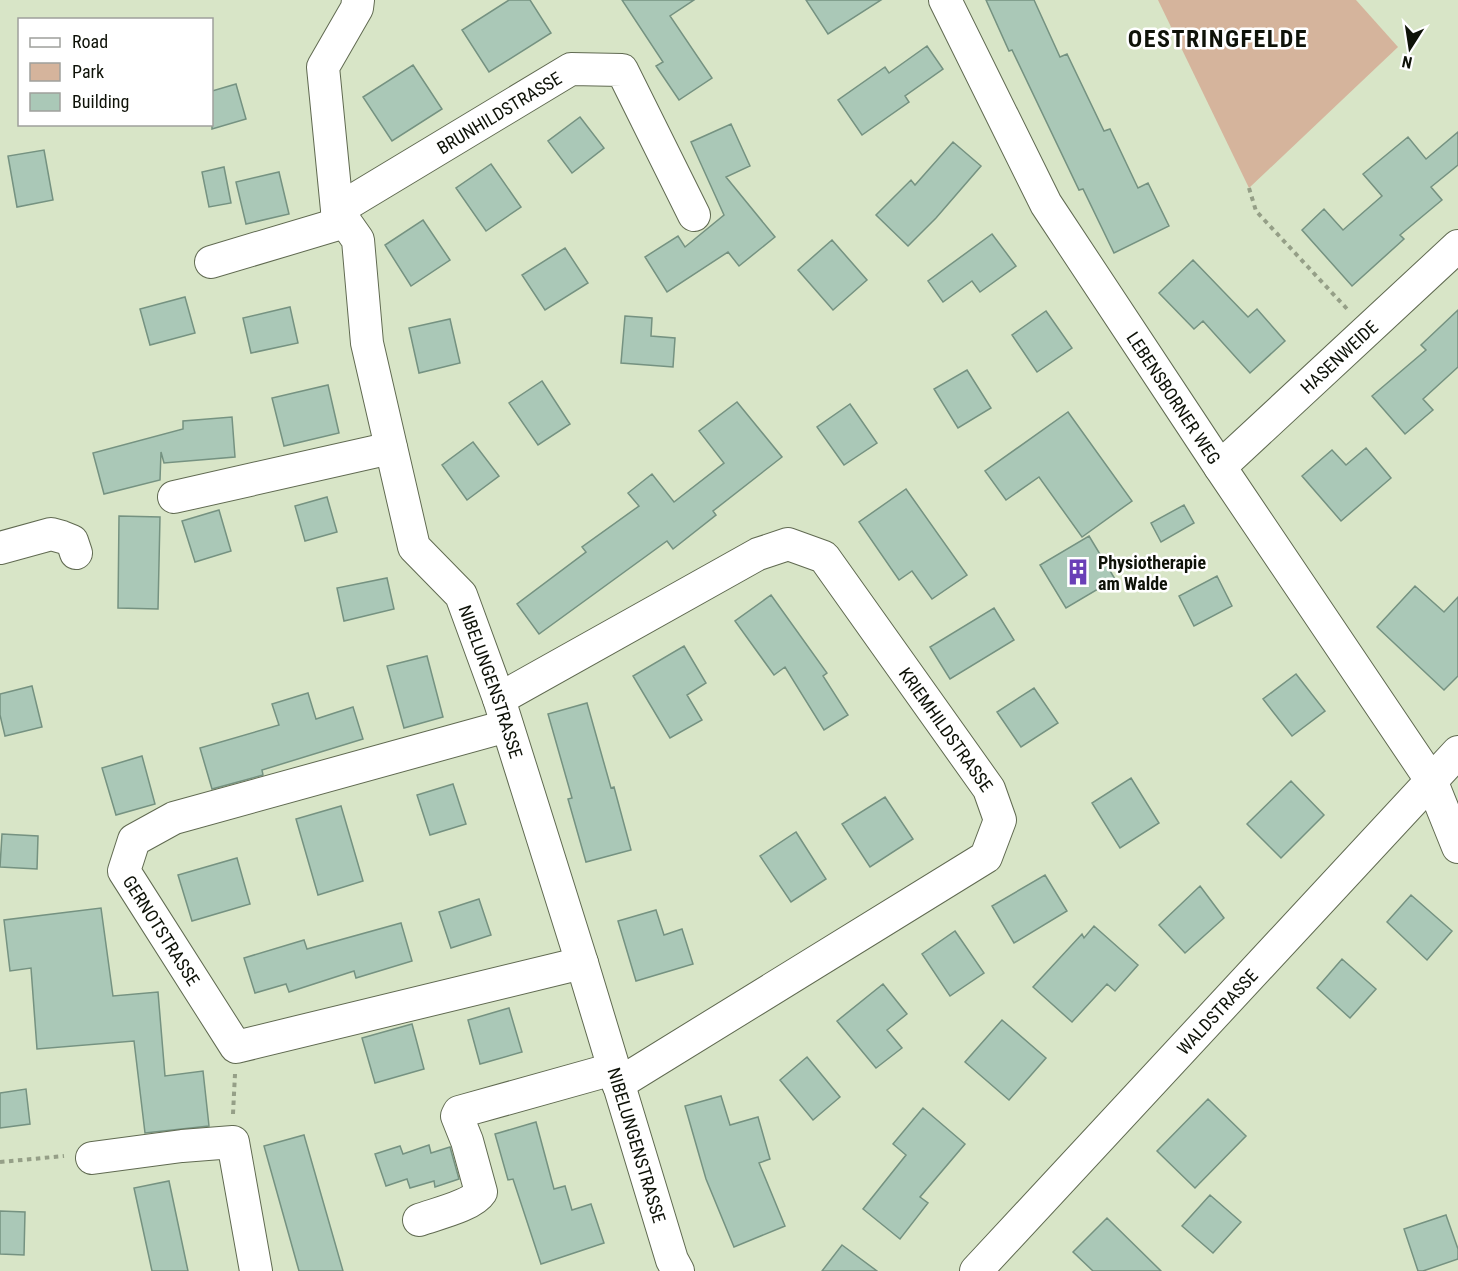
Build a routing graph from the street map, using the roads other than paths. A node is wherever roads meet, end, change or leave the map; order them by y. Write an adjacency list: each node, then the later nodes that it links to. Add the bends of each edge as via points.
1 (358, 0): 4 (street, NIBELUNGENSTRASSE, via 323,67)
2 (945, 0): 8 (street, LEBENSBORNER WEG, via 1046,204)
3 (694, 215): 4 (street, BRUNHILDSTRASSE, via 622,70 571,69)
4 (341, 216): 6 (street); 7 (street, NIBELUNGENSTRASSE, via 358,240 367,343)
5 (1458, 246): 8 (street, HASENWEIDE)
6 (211, 262)
7 (391, 448): 9 (street); 14 (street, NIBELUNGENSTRASSE, via 414,547 461,595)
8 (1220, 467): 16 (street, LEBENSBORNER WEG)
9 (174, 496)
10 (55, 509): 11 (street, via 57,516 51,520)
11 (0, 534)
12 (0, 548): 13 (street, via 51,534 72,541)
13 (76, 553)
14 (503, 712): 18 (street, NIBELUNGENSTRASSE); 18 (street, GERNOTSTRASSE, via 174,818 134,840 124,870 236,1047); 19 (street, KRIEMHILDSTRASSE, via 758,554 788,544 824,557 989,789 1000,820 986,857)
15 (1458, 752): 16 (street, WALDSTRASSE)
16 (1431, 780): 17 (street, LEBENSBORNER WEG); 24 (street, WALDSTRASSE)
17 (1458, 847)
18 (582, 963): 19 (street, NIBELUNGENSTRASSE)
19 (616, 1077): 21 (street, KRIEMHILDSTRASSE, via 459,1112 481,1192 468,1203); 23 (street, NIBELUNGENSTRASSE)
20 (92, 1158): 22 (street, via 232,1142)
21 (418, 1220)
22 (256, 1271)
23 (678, 1271)
24 (976, 1271)

